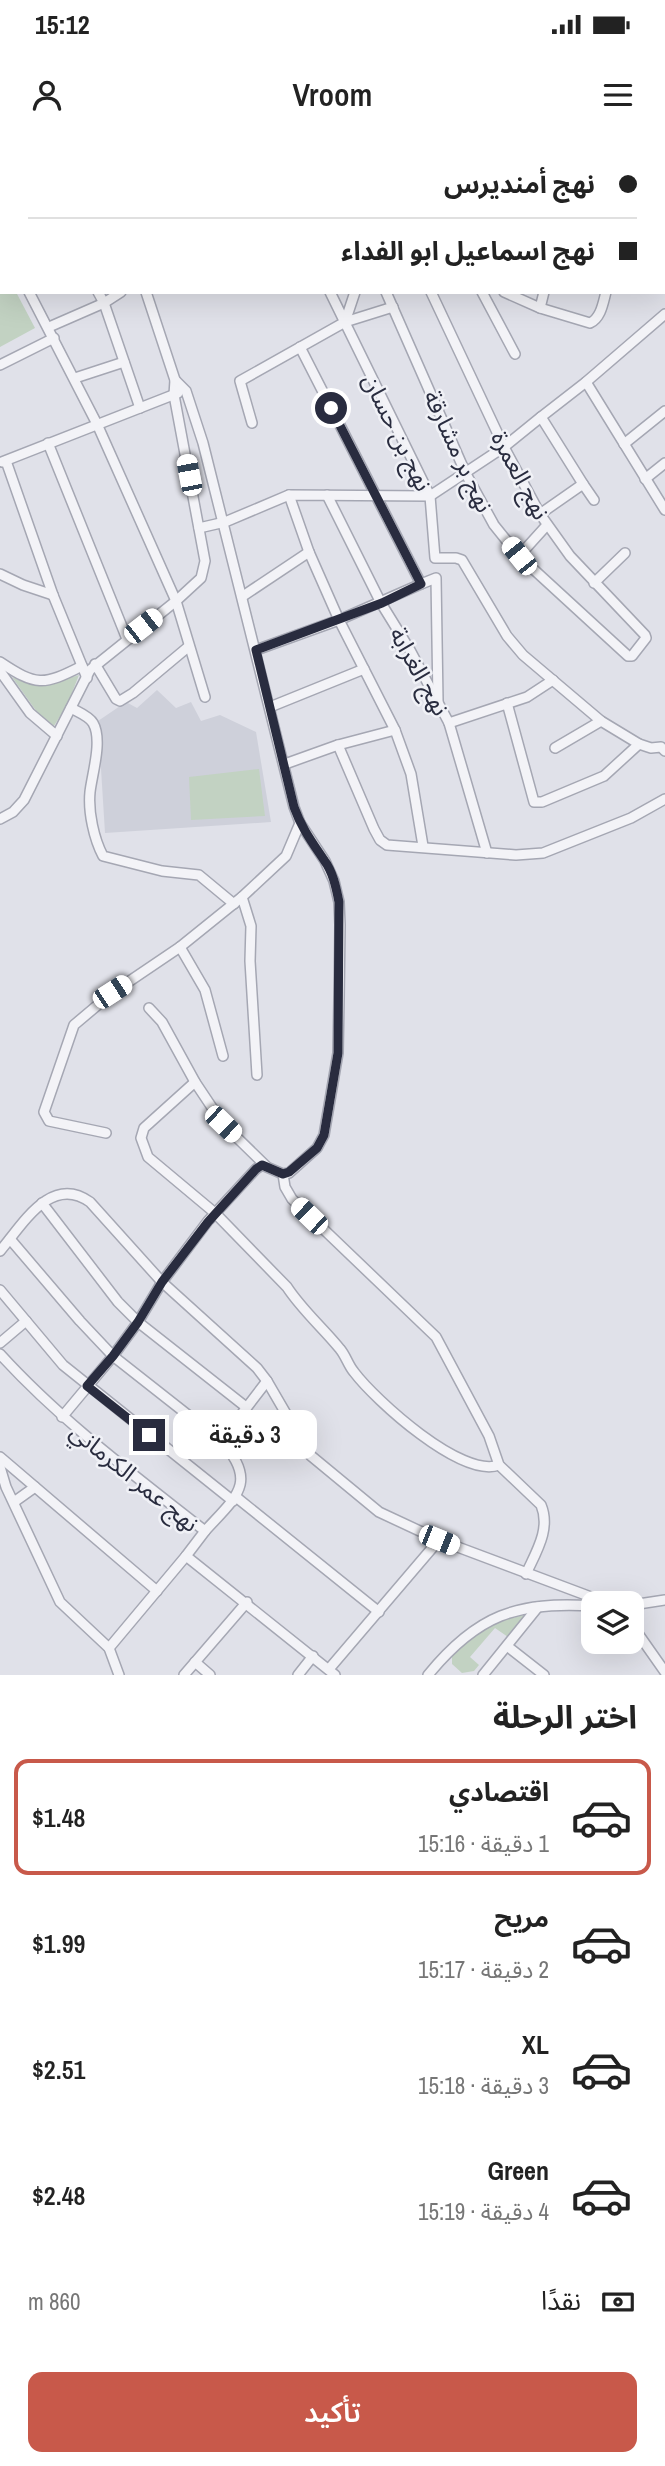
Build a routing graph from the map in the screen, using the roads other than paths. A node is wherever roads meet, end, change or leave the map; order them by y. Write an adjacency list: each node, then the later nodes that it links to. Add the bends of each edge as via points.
1 (30, 294): 18 (street)
2 (99, 294): 13 (street)
3 (118, 294): 13 (street)
4 (147, 294): 25 (street)
5 (331, 294): 17 (street, نهج بن حسان)
6 (354, 294): 17 (street)
7 (387, 294): 14 (street, نهج بر مشارقة)
8 (432, 294): 36 (street, نهج العمرة)
9 (483, 294): 21 (street)
10 (508, 294): 15 (street)
11 (544, 294): 15 (street)
12 (606, 294): 15 (street, via 598,316 590,323)
13 (104, 303): 18 (street); 22 (street)
14 (393, 307): 17 (street); 39 (street, نهج بر مشارقة)
15 (540, 308)
16 (665, 314): 26 (street)
17 (345, 322): 20 (street); 45 (street, نهج بن حسان)
18 (49, 327): 19 (street)
19 (54, 338): 23 (street); 24 (street)
20 (300, 347): 32 (street, via 240,381); 42 (street)
21 (515, 354)
22 (124, 362): 24 (street); 29 (street)
23 (0, 365)
24 (75, 378): 33 (street)
25 (175, 380): 27 (street); 28 (street)
26 (586, 382): 31 (street); 35 (street)
27 (186, 391): 28 (street); 49 (street)
28 (174, 395): 29 (street); 51 (street)
29 (139, 408): 33 (street)
30 (665, 411): 35 (street)
31 (541, 417): 36 (street); 41 (street)
32 (252, 423)
33 (97, 424): 34 (street); 62 (street)
34 (48, 443): 37 (street); 66 (street)
35 (624, 444): 40 (street)
36 (504, 447): 39 (street); 48 (street, نهج العمرة)
37 (3, 462): 60 (street)
38 (665, 463): 40 (street)
39 (466, 474): 45 (street); 54 (street, نهج بر مشارقة, via 494,525)
40 (645, 480): 47 (street)
41 (583, 484): 46 (street); 48 (street)
42 (376, 494): 44 (street); 45 (street); 59 (street)
43 (289, 495): 44 (street); 49 (street); 52 (street)
44 (327, 495): 63 (street, نهج الغرابة)
45 (430, 496): 55 (street, نهج بن حسان)
46 (594, 500)
47 (665, 510)
48 (540, 514): 50 (street, نهج العمرة)
49 (225, 522): 51 (street); 61 (street)
50 (547, 525): 54 (street); 58 (street, نهج العمرة)
51 (199, 528): 62 (street, via 204,571)
52 (309, 552): 61 (street); 64 (street)
53 (625, 553): 58 (street)
54 (519, 556): 65 (street, نهج بر مشارقة, via 628,656)
55 (435, 558): 57 (street, نهج بن حسان); 75 (street, via 462,560 507,636)
56 (0, 574): 60 (street)
57 (436, 578): 59 (street); 77 (street, نهج بن حسان)
58 (594, 583): 65 (street, نهج العمرة)
59 (421, 584): 63 (street)
60 (53, 596): 71 (street)
61 (243, 596): 68 (street)
62 (176, 601): 66 (street); 67 (street)
63 (382, 603): 64 (street); 77 (street, نهج الغرابة)
64 (339, 620): 68 (street); 72 (street)
65 (645, 635)
66 (127, 639): 70 (street)
67 (188, 647): 70 (street, via 120,701); 76 (street)
68 (256, 650): 79 (street)
69 (0, 662): 71 (street, via 37,681)
70 (95, 664): 74 (street)
71 (82, 666): 74 (street)
72 (364, 669): 79 (street); 83 (street)
73 (0, 671): 84 (street, via 30,713)
74 (87, 678): 80 (street)
75 (553, 680): 78 (street, via 527,697); 81 (street)
76 (205, 697)
77 (438, 701): 82 (street, نهج الغرابة)
78 (507, 703): 82 (street); 85 (street, via 534,802 604,776)
79 (270, 707): 89 (street)
80 (71, 708): 84 (street); 96 (street, via 93,722 96,730 90,809 103,856 199,876)
81 (601, 721): 85 (street); 88 (street)
82 (449, 723): 94 (street, نهج الغرابة)
83 (395, 730): 86 (street); 93 (street, via 414,786)
84 (57, 736): 91 (street, via 24,800 13,812)
85 (639, 744): 87 (street)
86 (338, 745): 89 (street); 93 (street, via 380,841)
87 (664, 747)
88 (555, 748)
89 (285, 764): 92 (street)
90 (665, 799): 94 (street, via 548,852)
91 (1, 816)
92 (300, 823): 95 (street, via 286,856); 104 (street, via 325,861 339,902 338,1053 321,1143)
93 (423, 846): 94 (street)
94 (487, 853)
95 (242, 897): 96 (street); 100 (street, via 251,926)
96 (234, 904): 97 (street)
97 (180, 947): 99 (street, via 205,990); 102 (street, via 112,992 74,1026 44,1112 50,1121)
98 (149, 1008): 101 (street, via 162,1022)
99 (223, 1056)
100 (257, 1075)
101 (195, 1082): 103 (street, via 223,1124); 106 (street, via 144,1128 141,1138 148,1157)
102 (106, 1133)
103 (266, 1166): 104 (street); 106 (street, via 256,1169)
104 (283, 1174): 122 (street, via 292,1199 436,1337 489,1436)
105 (42, 1203): 107 (street); 109 (street, via 56,1194 80,1195); 112 (street)
106 (215, 1213): 109 (street); 122 (street, via 287,1287 370,1391 406,1423 450,1454 480,1466)
107 (10, 1238): 108 (street); 115 (street)
108 (0, 1251)
109 (162, 1282): 112 (street); 116 (street)
110 (0, 1290): 111 (street)
111 (26, 1321): 113 (street); 117 (street)
112 (138, 1322): 115 (street); 118 (street)
113 (0, 1343)
114 (0, 1354): 119 (street, نهج عمر الكرماني)
115 (113, 1356): 117 (street); 120 (street)
116 (267, 1381): 118 (street); 128 (street, via 310,1455 379,1512)
117 (87, 1386): 119 (street); 125 (street)
118 (246, 1407): 120 (street)
119 (62, 1417): 127 (street, نهج عمر الكرماني)
120 (221, 1441): 125 (street, via 239,1464 241,1485)
121 (0, 1457): 124 (street)
122 (499, 1465): 130 (street, via 544,1513 541,1539)
123 (0, 1467): 126 (street)
124 (35, 1487): 126 (street); 131 (street)
125 (234, 1499): 127 (street); 138 (street)
126 (14, 1502): 141 (street, via 60,1602)
127 (205, 1531): 129 (street, نهج عمر الكرماني)
128 (439, 1540): 130 (street); 138 (street)
129 (186, 1556): 131 (street); 134 (street, نهج عمر الكرماني)
130 (526, 1574): 132 (street)
131 (158, 1591): 141 (street)
132 (581, 1594)
133 (665, 1600): 135 (street)
134 (247, 1602): 142 (street, نهج عمر الكرماني); 143 (street)
135 (644, 1603)
136 (581, 1606): 137 (street)
137 (538, 1607): 140 (street); 150 (street, via 507,1612 482,1623)
138 (379, 1612): 144 (street)
139 (644, 1642): 145 (street)
140 (507, 1646): 151 (street); 152 (street)
141 (109, 1648): 146 (street)
142 (313, 1656): 144 (street, نهج عمر الكرماني); 149 (street)
143 (195, 1662): 147 (street); 148 (street)
144 (332, 1672)
145 (665, 1672)
146 (119, 1675)
147 (184, 1675)
148 (210, 1675)
149 (298, 1675)
150 (428, 1675)
151 (483, 1675)
152 (543, 1675)

